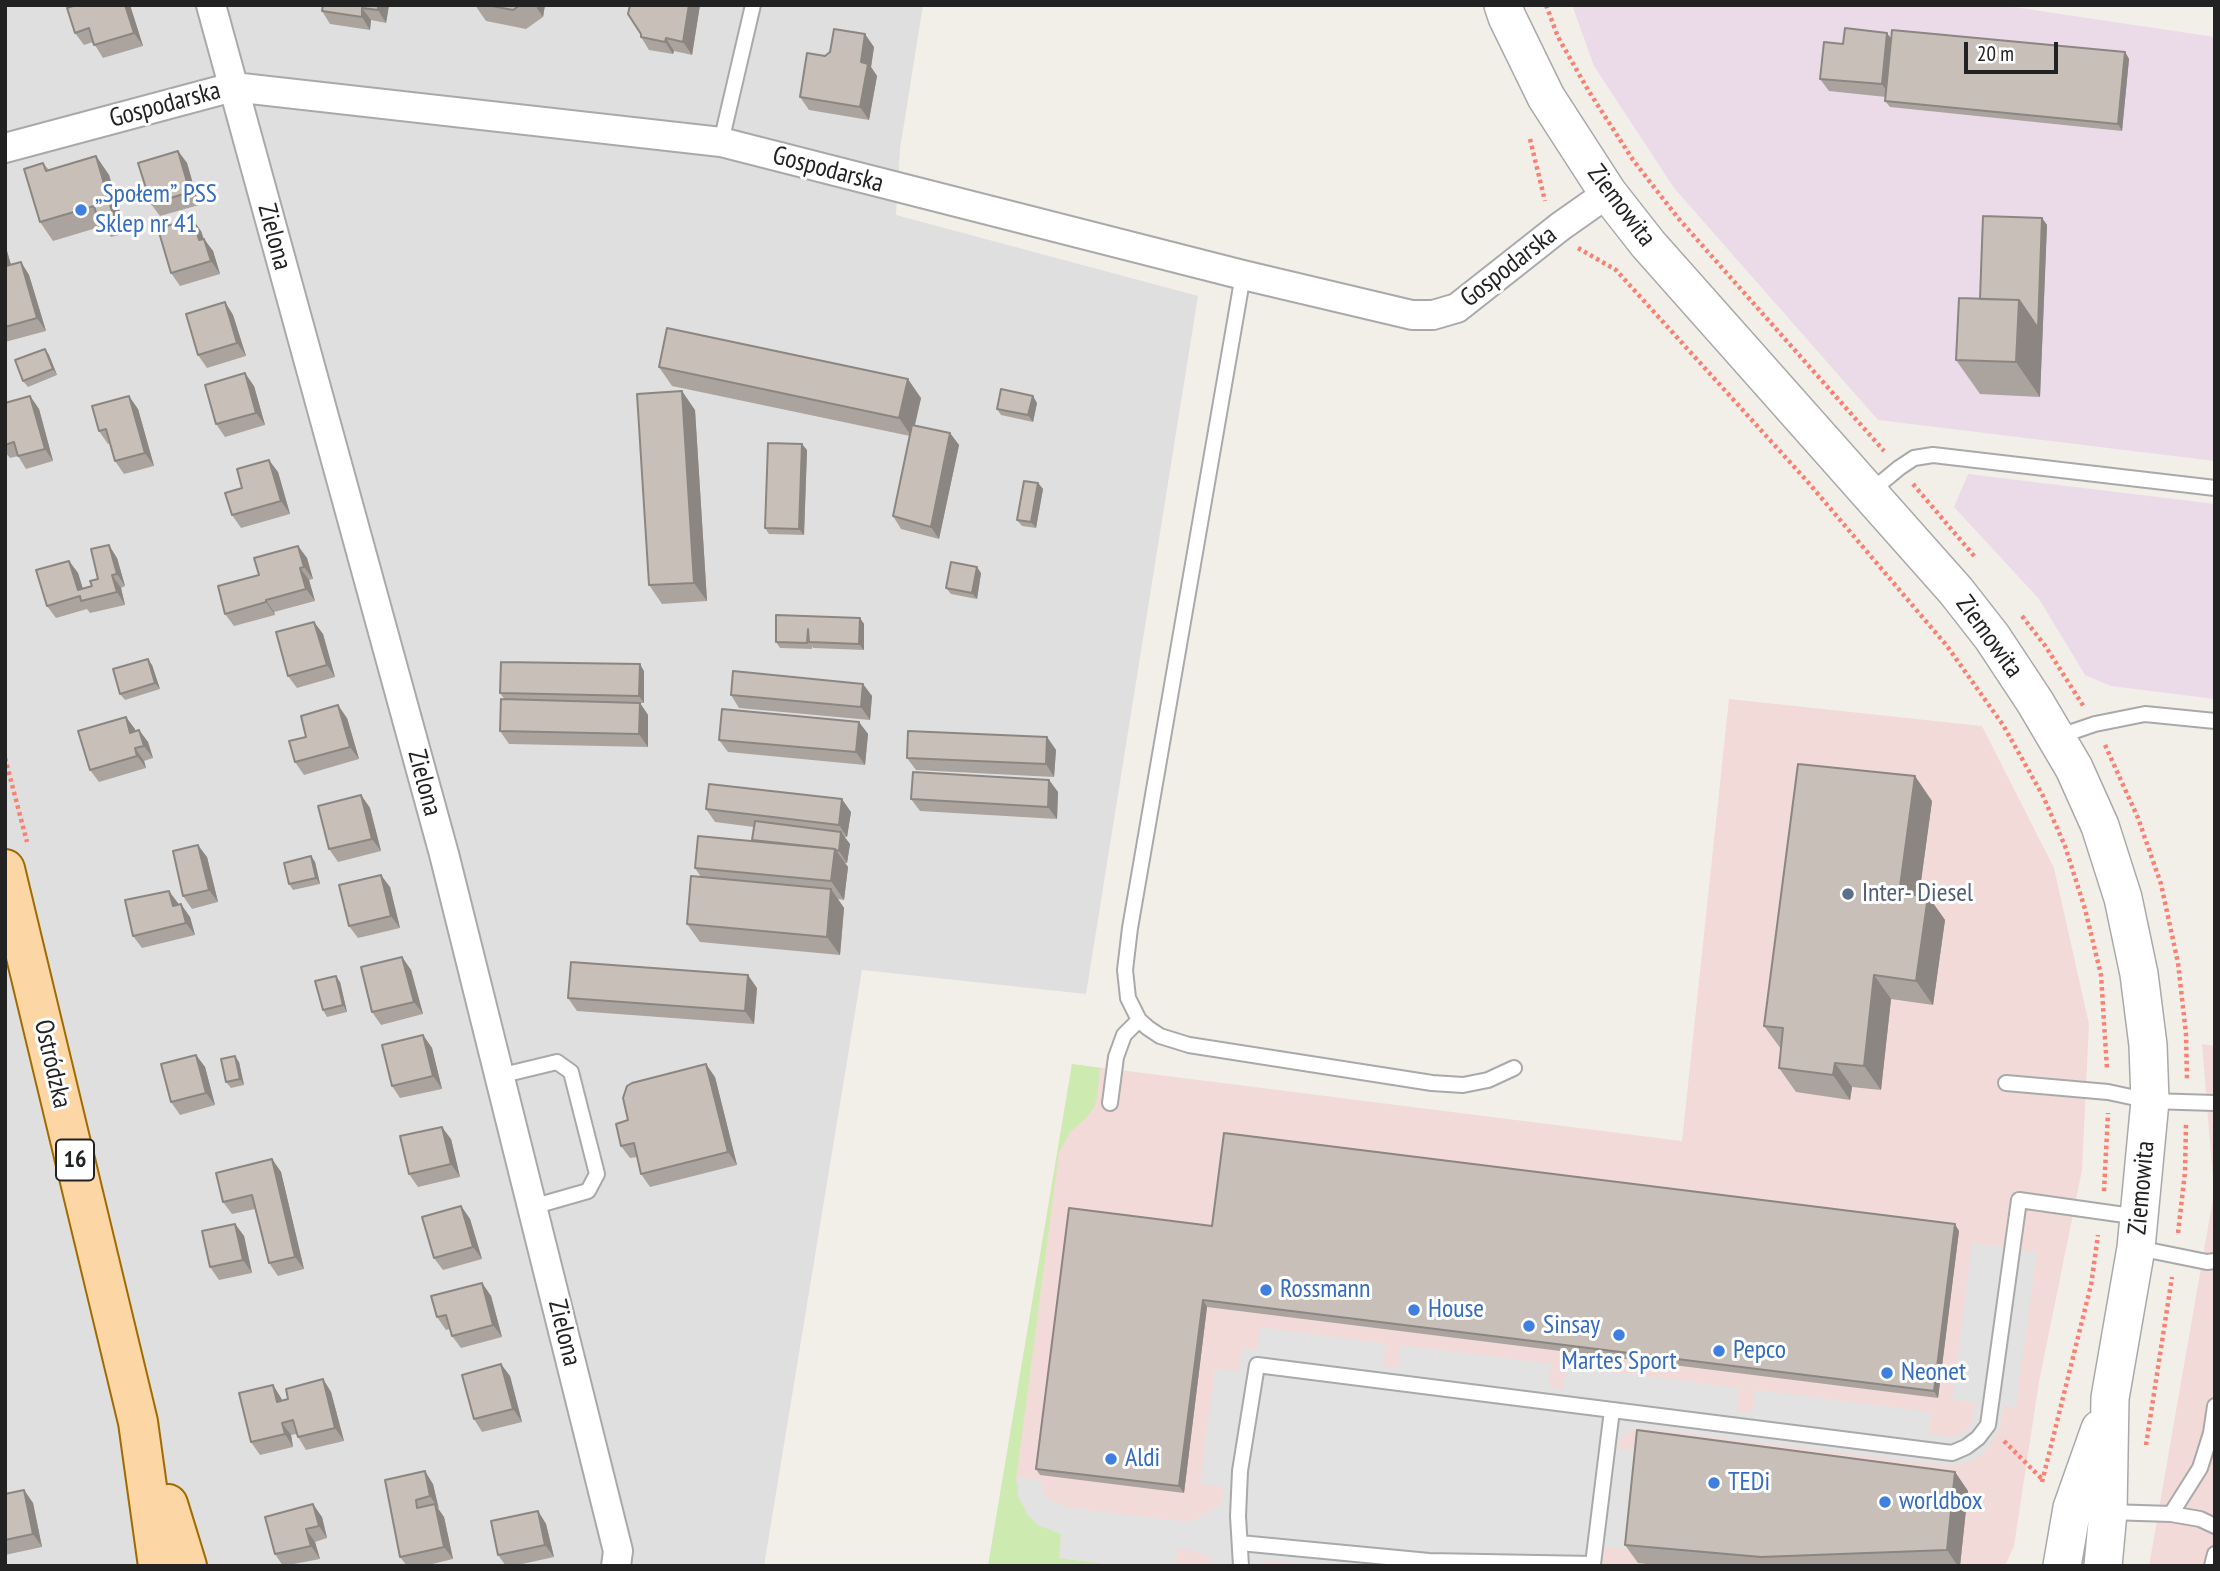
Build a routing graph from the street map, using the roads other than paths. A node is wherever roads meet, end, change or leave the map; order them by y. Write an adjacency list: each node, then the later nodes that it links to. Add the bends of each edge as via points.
1 (211, 5): 4 (street, Zielona)
2 (752, 5): 5 (lane)
3 (1503, 5): 7 (street, Ziemowita, via 1546,97)
4 (233, 87): 5 (street, Gospodarska); 6 (street, Gospodarska); 16 (street, Zielona, via 444,854)
5 (721, 142): 8 (street, Gospodarska)
6 (5, 148)
7 (1608, 193): 8 (street, Gospodarska, via 1457,308 1433,315 1412,315); 10 (street, Ziemowita, via 1647,244)
8 (1243, 275): 14 (lane, via 1130,928 1125,970 1128,998)
9 (2215, 488): 10 (lane, via 1933,455 1914,458)
10 (1869, 493): 12 (street, Ziemowita, via 1992,637)
11 (2215, 721): 12 (lane, via 2145,714)
12 (2056, 737): 18 (street, Ziemowita, via 2101,826 2123,898 2139,974)
13 (8, 889): 26 (main road, Ostródzka / 16)
14 (1139, 1020): 15 (lane, via 1160,1036 1189,1045 1432,1083 1463,1085); 19 (lane, via 1125,1035 1116,1057)
15 (1514, 1068)
16 (499, 1076): 21 (street, Zielona); 21 (lane, via 557,1062 571,1072 597,1174 588,1191)
17 (2006, 1083): 18 (lane, via 2108,1092)
18 (2150, 1101): 20 (lane); 22 (street, Ziemowita)
19 (1110, 1103)
20 (2215, 1104)
21 (532, 1207): 34 (street, Zielona, via 618,1551)
22 (2138, 1232): 23 (lane, via 2175,1255); 25 (lane, via 2102,1212 2019,1200 1988,1425 1978,1438 1952,1453); 27 (street, Ziemowita, via 2110,1398)
23 (2215, 1261)
24 (2215, 1406): 28 (lane, via 2200,1468)
25 (1612, 1410): 30 (lane, via 1593,1564 1417,1560); 30 (lane, via 1257,1365 1240,1471)
26 (138, 1422): 32 (main road, Ostródzka / 16); 33 (main road, Ostródzka / 16)
27 (2080, 1507): 28 (lane); 36 (street, Ziemowita); 37 (street, Ziemowita)
28 (2171, 1514): 29 (lane)
29 (2215, 1526)
30 (1240, 1543): 35 (lane)
31 (2215, 1554): 38 (lane)
32 (158, 1566)
33 (187, 1566)
34 (616, 1566)
35 (1241, 1566)
36 (2062, 1566)
37 (2103, 1566)
38 (2212, 1566)

